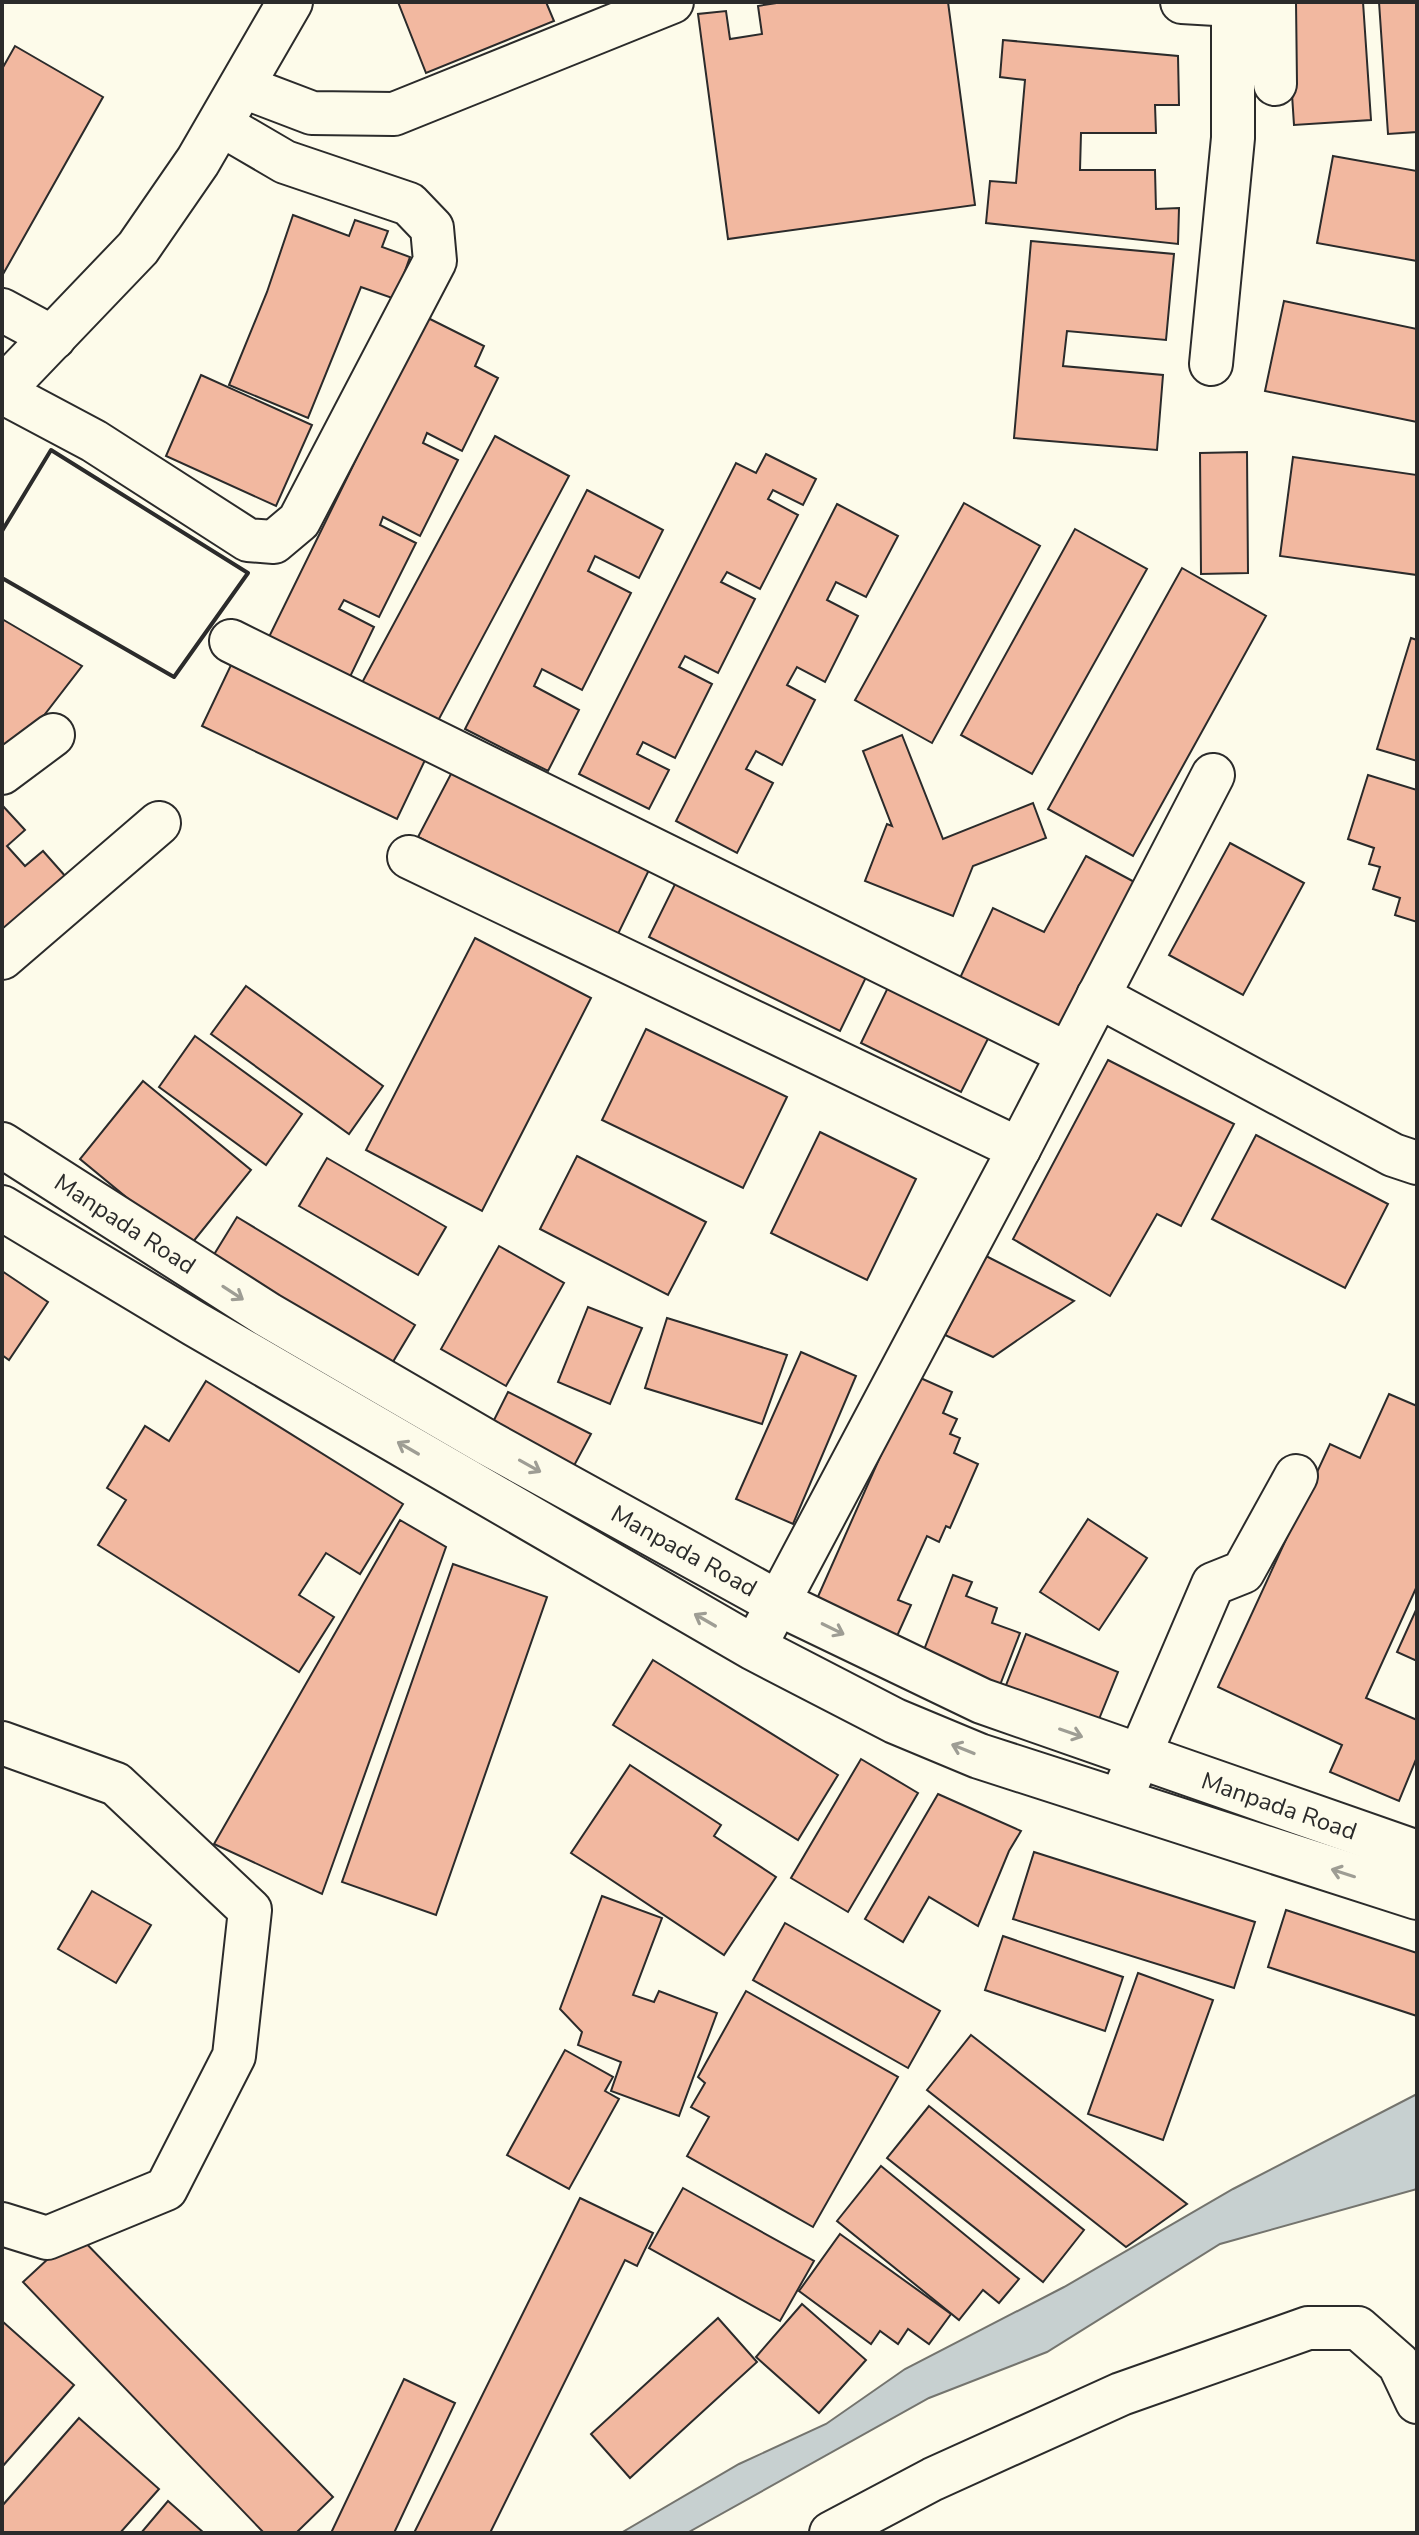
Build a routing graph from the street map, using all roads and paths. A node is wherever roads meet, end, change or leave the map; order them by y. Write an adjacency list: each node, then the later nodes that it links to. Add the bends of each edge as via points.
1 (290, 2): 6 (main road)
2 (672, 2): 6 (street, via 394,114 312,113)
3 (1182, 2): 4 (street)
4 (1228, 3): 5 (street); 10 (street, via 1233,138)
5 (1275, 84)
6 (241, 86): 7 (main road)
7 (220, 124): 9 (main road, via 138,248); 11 (street, via 285,162 409,204 432,228 435,261 299,521 274,542 248,540 94,441)
8 (2, 310): 9 (street)
9 (54, 338): 11 (main road)
10 (1211, 364)
11 (2, 391)
12 (231, 641): 20 (street)
13 (53, 735): 14 (street)
14 (2, 773)
15 (1213, 775): 19 (street)
16 (159, 823): 18 (street)
17 (409, 857): 22 (street)
18 (2, 958)
19 (1098, 996): 20 (street); 23 (street, via 1393,1155)
20 (1068, 1054): 22 (street)
21 (2, 1145): 24 (main road, Manpada Road)
22 (1019, 1149): 29 (street)
23 (1417, 1163)
24 (47, 1174): 25 (main road); 26 (main road, Manpada Road, one-way to 26, via 268,1315)
25 (10, 1213): 28 (main road, Manpada Road, one-way to 25)
26 (488, 1443): 28 (main road); 29 (main road, Manpada Road, one-way to 29)
27 (1296, 1476): 32 (street, via 1243,1572 1213,1584)
28 (465, 1481): 30 (main road, Manpada Road, one-way to 28)
29 (776, 1602): 30 (street); 32 (main road, Manpada Road, one-way to 32, via 982,1701)
30 (754, 1648): 33 (main road, Manpada Road, one-way to 30, via 979,1756 895,1721)
31 (2, 1743): 35 (street, via 116,1784 250,1910 234,2056 166,2189 47,2238)
32 (1139, 1757): 33 (street); 34 (main road, Manpada Road)
33 (1120, 1801): 34 (main road, Manpada Road, one-way to 33)
34 (1404, 1871)
35 (2, 2224)
36 (1417, 2402): 37 (street, via 1399,2364 1358,2328 1308,2328 1121,2394 933,2479)
37 (831, 2533)

